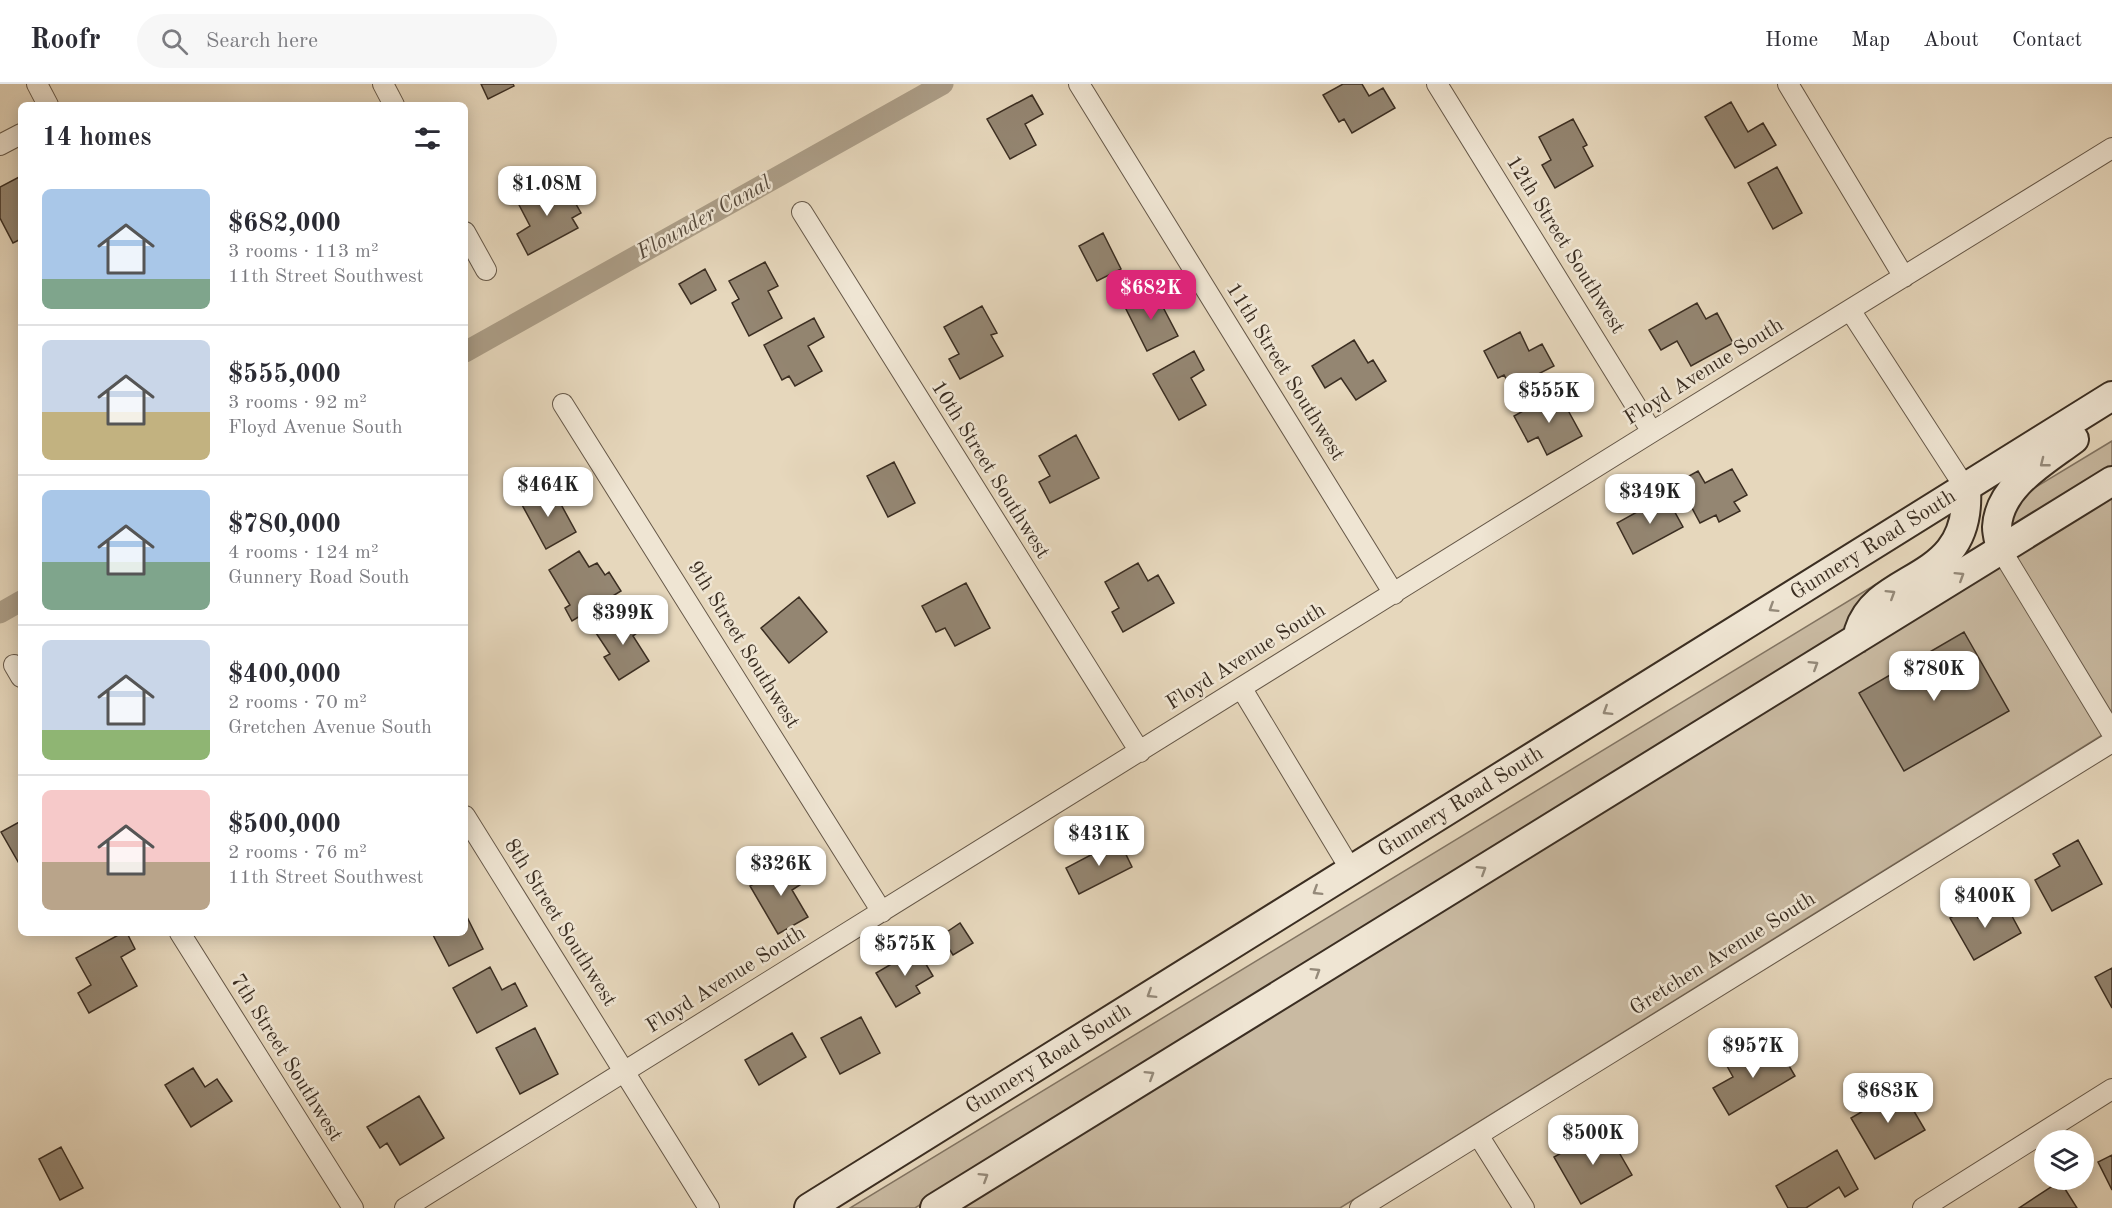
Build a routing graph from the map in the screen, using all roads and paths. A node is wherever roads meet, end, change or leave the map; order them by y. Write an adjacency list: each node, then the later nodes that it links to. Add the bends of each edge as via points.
1 (37, 84): 6 (street)
2 (383, 84): 7 (street)
3 (1079, 84): 22 (street, 11th Street Southwest)
4 (1437, 84): 18 (street, 12th Street Southwest)
5 (1788, 84): 14 (street)
6 (46, 102)
7 (392, 102)
8 (18, 136): 9 (street)
9 (0, 145)
10 (2112, 148): 14 (street, Floyd Avenue South)
11 (802, 212): 27 (street, 10th Street Southwest)
12 (468, 237): 13 (street)
13 (486, 270)
14 (1904, 277): 15 (street, Floyd Avenue South)
15 (1850, 310): 18 (street, Floyd Avenue South); 20 (street)
16 (2104, 401): 20 (main road, Gunnery Road South); 21 (main road, one-way to 21, via 2087,430 2015,486 2002,507 1997,528)
17 (563, 404): 30 (street, 9th Street Southwest)
18 (1652, 432): 22 (street, Floyd Avenue South)
19 (2112, 481): 21 (main road)
20 (1966, 489): 23 (main road, one-way to 20, via 1861,624 1881,601 1933,567 1960,537 1967,512); 29 (main road, Gunnery Road South, one-way to 29)
21 (2001, 550): 23 (main road, one-way to 21); 25 (street)
22 (1394, 594): 24 (street, Floyd Avenue South)
23 (1857, 639): 39 (main road, one-way to 23)
24 (1242, 689): 27 (street, Floyd Avenue South); 29 (street)
25 (2112, 733)
26 (2112, 741): 34 (street, Gretchen Avenue South)
27 (1140, 752): 30 (street, Floyd Avenue South)
28 (468, 821): 32 (street, 8th Street Southwest)
29 (1351, 870): 38 (main road, Gunnery Road South, one-way to 38)
30 (882, 912): 32 (street, Floyd Avenue South)
31 (182, 936): 35 (street, 7th Street Southwest)
32 (624, 1072): 36 (street, Floyd Avenue South); 37 (street, 8th Street Southwest)
33 (2112, 1089): 42 (street)
34 (1478, 1135): 40 (street, Gretchen Avenue South); 41 (street)
35 (353, 1208)
36 (405, 1208)
37 (709, 1208)
38 (809, 1208)
39 (934, 1208)
40 (1360, 1208)
41 (1524, 1208)
42 (1923, 1208)

